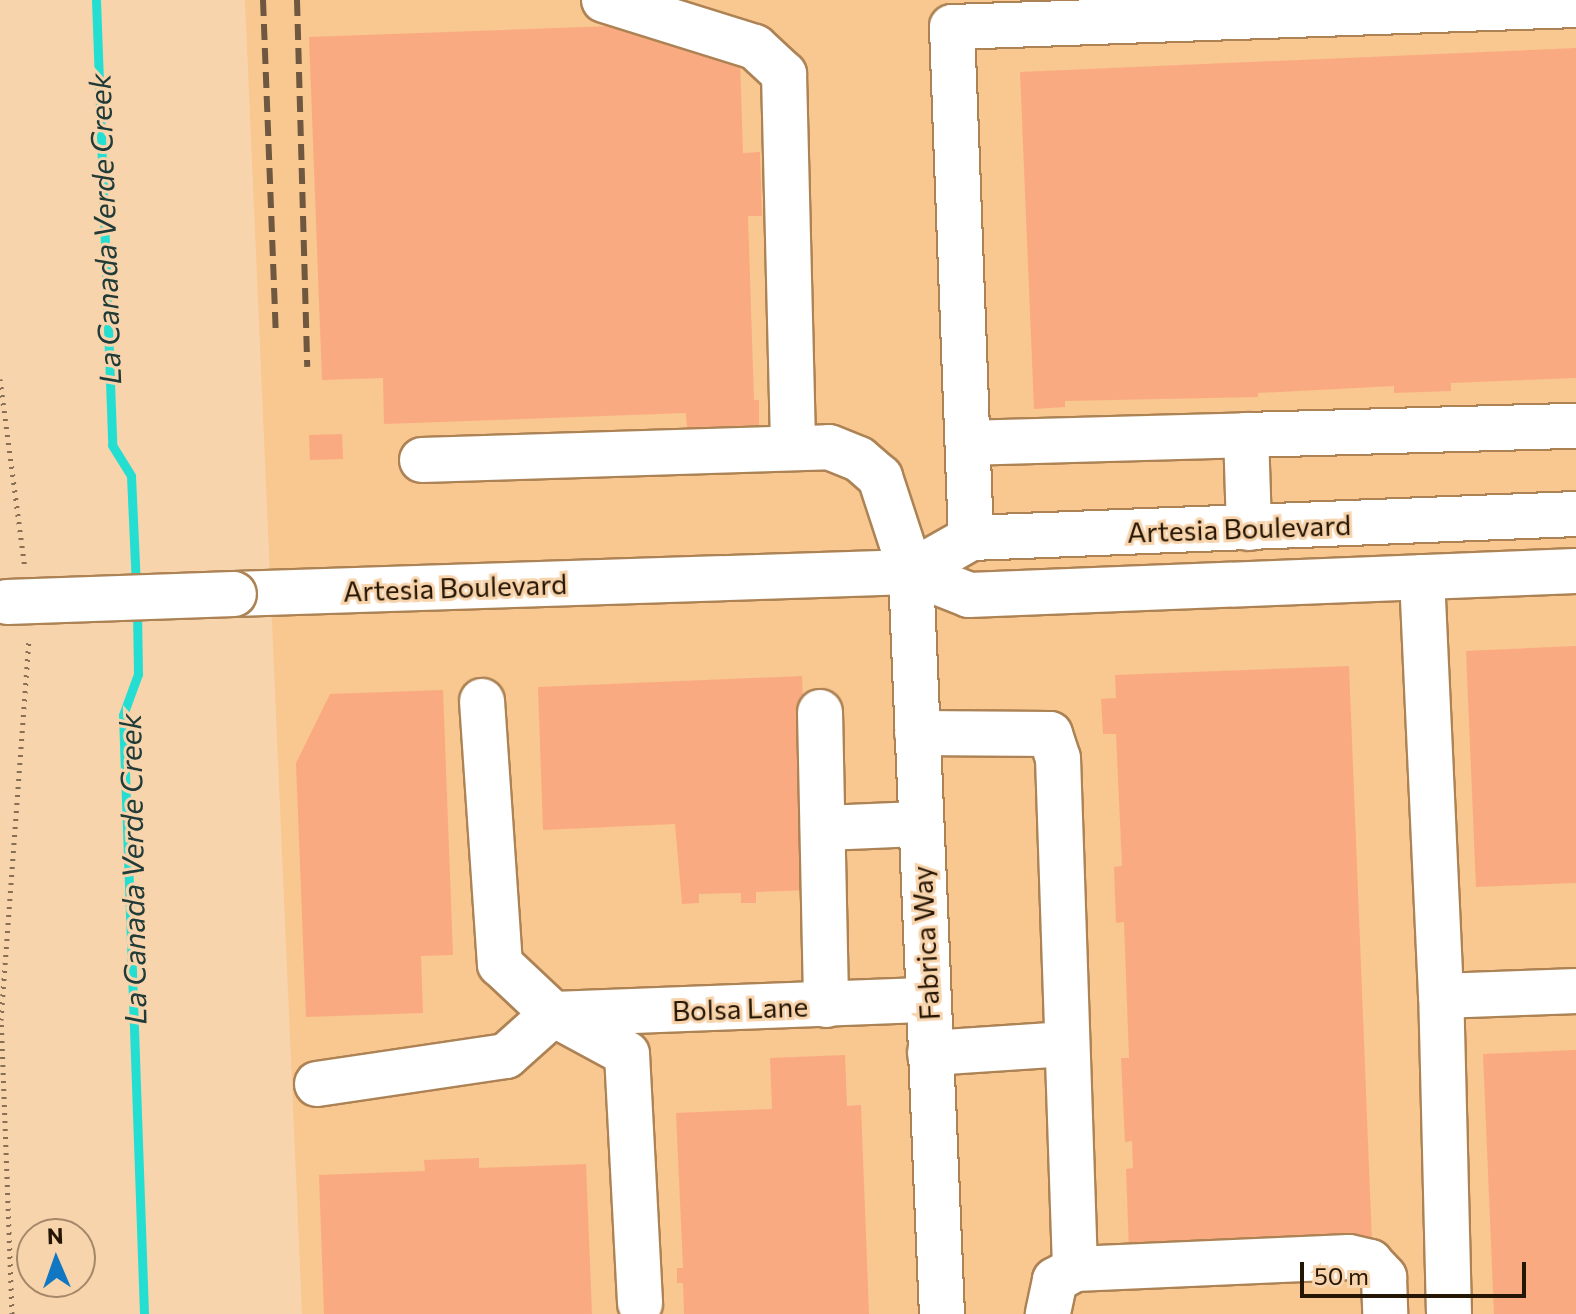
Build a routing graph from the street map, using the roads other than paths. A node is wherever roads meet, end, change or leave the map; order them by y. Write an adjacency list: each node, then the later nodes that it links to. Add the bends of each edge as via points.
1 (604, 0): 6 (main road, via 755,47 784,74)
2 (1576, 5): 5 (main road, via 952,27)
3 (1576, 426): 4 (main road)
4 (1246, 435): 5 (main road); 9 (main road)
5 (968, 443): 10 (main road)
6 (793, 447): 7 (main road, Fabrica Way); 12 (main road, Fabrica Way, via 829,447 859,459 880,477)
7 (422, 460)
8 (1576, 514): 9 (main road, Artesia Boulevard)
9 (1249, 528): 10 (main road, Artesia Boulevard)
10 (971, 538): 12 (main road, Artesia Boulevard)
11 (1576, 571): 13 (main road, Artesia Boulevard)
12 (911, 572): 13 (main road, Artesia Boulevard, via 969,595); 14 (main road, Artesia Boulevard, bridge); 17 (main road, Fabrica Way)
13 (1422, 577): 21 (main road)
14 (15, 602)
15 (482, 701): 24 (main road, via 500,964)
16 (820, 712): 19 (main road)
17 (917, 733): 18 (main road, Fabrica Way); 25 (main road, via 1050,734 1058,758)
18 (920, 824): 19 (main road); 22 (main road, Fabrica Way)
19 (823, 828): 23 (main road)
20 (1576, 991): 21 (main road)
21 (1441, 996): 33 (main road)
22 (927, 1000): 23 (main road, Bolsa Lane); 26 (main road, Fabrica Way)
23 (826, 1005): 24 (main road, Bolsa Lane)
24 (553, 1014): 27 (main road, via 506,1056); 29 (main road, via 627,1054)
25 (1067, 1044): 26 (main road); 28 (main road)
26 (930, 1053): 30 (main road, Fabrica Way)
27 (317, 1084)
28 (1075, 1269): 31 (main road, via 1055,1280); 32 (main road, via 1349,1257 1370,1262 1384,1277)
29 (640, 1304)
30 (942, 1314)
31 (1048, 1314)
32 (1385, 1314)
33 (1449, 1314)

